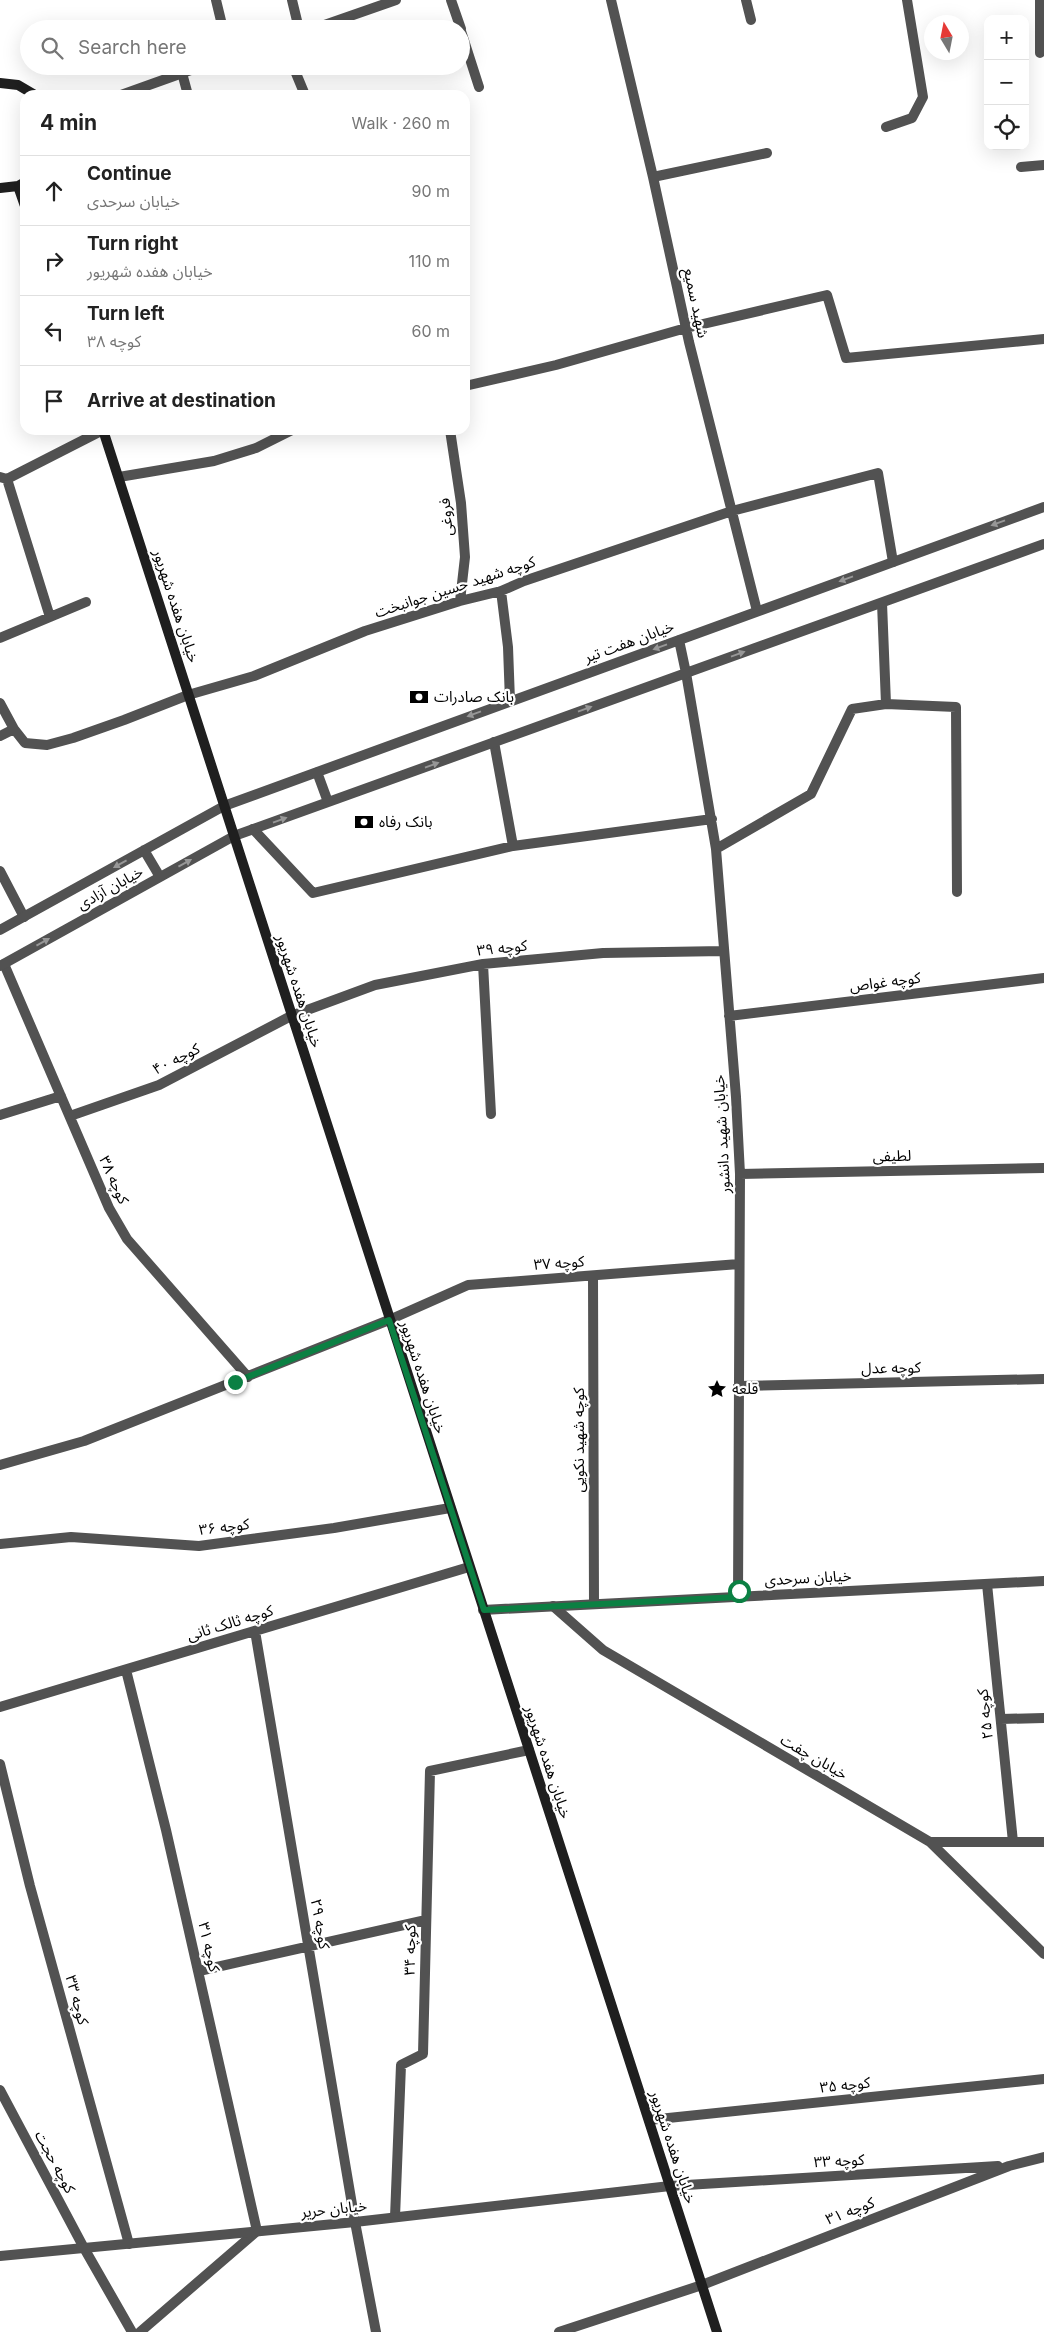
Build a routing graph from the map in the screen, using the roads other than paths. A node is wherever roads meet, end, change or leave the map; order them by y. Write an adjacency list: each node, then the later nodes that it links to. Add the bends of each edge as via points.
1 (216, 0): 9 (street)
2 (292, 0): 10 (street)
3 (396, 0): 11 (street)
4 (451, 0): 12 (street)
5 (611, 0): 29 (street, شهید سمیع)
6 (746, 0): 13 (street)
7 (907, 0): 25 (street, via 923,97 912,118)
8 (1040, 0): 14 (street)
9 (221, 20)
10 (297, 20)
11 (338, 20)
12 (458, 20)
13 (751, 20)
14 (1040, 53)
15 (470, 58): 20 (street)
16 (176, 75): 22 (street)
17 (183, 75): 23 (street)
18 (297, 75): 24 (street)
19 (0, 83): 21 (main road)
20 (479, 87)
21 (26, 90)
22 (135, 90)
23 (187, 90)
24 (303, 90)
25 (886, 127)
26 (767, 153): 29 (street)
27 (1044, 164): 28 (street)
28 (1021, 167)
29 (653, 177): 32 (street, شهید سمیع)
30 (20, 184): 31 (main road)
31 (0, 188)
32 (686, 328): 33 (street, via 827,295 846,358); 34 (street, via 556,365); 42 (street, شهید سمیع)
33 (1044, 339)
34 (470, 385)
35 (93, 435): 40 (street)
36 (105, 435): 39 (main road, خیابان هفده شهریور)
37 (282, 435): 39 (street, via 256,448 214,461)
38 (451, 435): 46 (street, فروغی, via 465,557)
39 (119, 477): 54 (main road, خیابان هفده شهریور)
40 (4, 478): 50 (street)
41 (1044, 507): 44 (street, خیابان هفت تیر, one-way to 44)
42 (732, 511): 44 (street, کوچه شهید حسین جوانبخت, via 878,472); 45 (street, کوچه شهید حسین جوانبخت); 49 (street, شهید سمیع)
43 (1044, 544): 48 (street)
44 (893, 562): 49 (street, خیابان هفت تیر, one-way to 49)
45 (501, 591): 46 (street, کوچه شهید حسین جوانبخت); 55 (street)
46 (460, 601): 54 (street, کوچه شهید حسین جوانبخت, via 365,631 254,676)
47 (86, 602): 50 (street)
48 (882, 602): 53 (street, one-way to 48); 57 (street)
49 (757, 611): 52 (street, خیابان هفت تیر)
50 (50, 617): 51 (street)
51 (0, 638)
52 (679, 640): 53 (street, خیابان شهید دانشور); 55 (street, خیابان هفت تیر, one-way to 55)
53 (686, 673): 60 (street, one-way to 53); 64 (street, خیابان شهید دانشور)
54 (188, 694): 58 (street, کوچه شهید حسین جوانبخت, via 124,720 47,745 25,743); 63 (main road, خیابان هفده شهریور)
55 (510, 701): 61 (street, خیابان هفت تیر, one-way to 61)
56 (0, 703): 58 (street)
57 (886, 704): 68 (street, via 852,709 811,794); 72 (street, via 956,707)
58 (14, 729): 59 (street)
59 (0, 736)
60 (494, 742): 62 (street, one-way to 60); 67 (street)
61 (318, 772): 62 (street); 63 (street, خیابان هفت تیر)
62 (328, 802): 65 (street, one-way to 62)
63 (224, 806): 66 (main road, خیابان هفده شهریور); 69 (street, خیابان آزادی)
64 (712, 819): 67 (street); 68 (street, خیابان شهید دانشور)
65 (252, 829): 66 (street); 67 (street, via 313,892)
66 (234, 836): 71 (street, خیابان آزادی, one-way to 66); 79 (main road, خیابان هفده شهریور)
67 (512, 846)
68 (716, 849): 75 (street, خیابان شهید دانشور)
69 (144, 850): 71 (street); 73 (street, خیابان آزادی, one-way to 73)
70 (0, 871): 73 (street)
71 (160, 877): 77 (street, خیابان آزادی, one-way to 71)
72 (957, 892)
73 (24, 917): 74 (street, خیابان آزادی)
74 (0, 930)
75 (724, 952): 76 (street, کوچه ۳۹, via 603,953); 80 (street, خیابان شهید دانشور)
76 (483, 964): 79 (street, کوچه ۳۹, via 376,986); 82 (street)
77 (2, 965): 81 (street, کوچه ۳۸)
78 (1044, 978): 80 (street, کوچه غواص)
79 (291, 1016): 84 (street, کوچه ۴۰, via 159,1085); 89 (main road, خیابان هفده شهریور)
80 (729, 1016): 86 (street, خیابان شهید دانشور)
81 (61, 1096): 83 (street); 84 (street, کوچه ۳۸)
82 (491, 1114)
83 (0, 1115)
84 (70, 1116): 90 (street, کوچه ۳۸, via 109,1208 127,1239)
85 (1044, 1168): 86 (street, لطیفی)
86 (740, 1174): 87 (street, خیابان شهید دانشور)
87 (739, 1264): 88 (street, کوچه ۳۷); 92 (street, خیابان شهید دانشور)
88 (593, 1276): 89 (street, کوچه ۳۷, via 468,1285); 100 (street, کوچه شهید نکویی)
89 (389, 1320): 90 (street); 94 (main road, خیابان هفده شهریور)
90 (248, 1377): 93 (street, via 84,1441)
91 (1044, 1379): 92 (street, کوچه عدل)
92 (738, 1386): 99 (street, خیابان شهید دانشور)
93 (0, 1466)
94 (450, 1508): 95 (street, کوچه ۳۶, via 199,1546 71,1537); 96 (main road, خیابان هفده شهریور)
95 (0, 1544)
96 (469, 1567): 102 (main road, خیابان هفده شهریور); 103 (street, کوچه ثالک ثانی)
97 (1044, 1581): 98 (street, خیابان سرحدی)
98 (987, 1584): 99 (street, خیابان سرحدی); 107 (street, کوچه ۲۵)
99 (738, 1597): 100 (street, خیابان سرحدی)
100 (594, 1604): 101 (street, خیابان سرحدی)
101 (554, 1606): 102 (street, خیابان سرحدی); 110 (street, خیابان چفت, via 603,1650)
102 (484, 1610): 108 (main road, خیابان هفده شهریور)
103 (255, 1631): 104 (street, کوچه ثالک ثانی); 114 (street, کوچه ۲۹)
104 (126, 1670): 105 (street, کوچه ثالک ثانی); 116 (street, کوچه ۳۱)
105 (0, 1707)
106 (1044, 1718): 107 (street)
107 (1001, 1719): 111 (street, کوچه ۲۵)
108 (528, 1750): 113 (street, کوچه ۳۴, via 430,1770); 119 (main road, خیابان هفده شهریور)
109 (0, 1764): 126 (street, کوچه ۳۳)
110 (930, 1842): 111 (street); 115 (street, خیابان چفت)
111 (1013, 1842): 112 (street)
112 (1044, 1842)
113 (426, 1920): 114 (street); 123 (street, کوچه ۳۴, via 423,2054 401,2065)
114 (309, 1946): 116 (street); 124 (street, کوچه ۲۹)
115 (1044, 1954)
116 (199, 1971): 125 (street, کوچه ۳۱)
117 (1044, 2079): 119 (street, کوچه ۳۵)
118 (0, 2090): 127 (street, کوچه حجت)
119 (649, 2120): 122 (main road, خیابان هفده شهریور)
120 (1044, 2157): 121 (street)
121 (1009, 2166): 122 (street, کوچه ۳۳); 129 (street, کوچه ۳۱)
122 (670, 2186): 123 (street, خیابان حریر); 129 (main road, خیابان هفده شهریور)
123 (394, 2218): 124 (street, خیابان حریر)
124 (355, 2222): 125 (street, خیابان حریر); 132 (street, کوچه ۲۹)
125 (257, 2231): 126 (street, خیابان حریر); 131 (street)
126 (129, 2244): 127 (street, خیابان حریر)
127 (84, 2248): 128 (street, خیابان حریر); 130 (street)
128 (0, 2256)
129 (702, 2285): 133 (street, کوچه ۳۱); 134 (main road, خیابان هفده شهریور)
130 (132, 2332)
131 (140, 2332)
132 (376, 2332)
133 (560, 2332)
134 (718, 2332)

